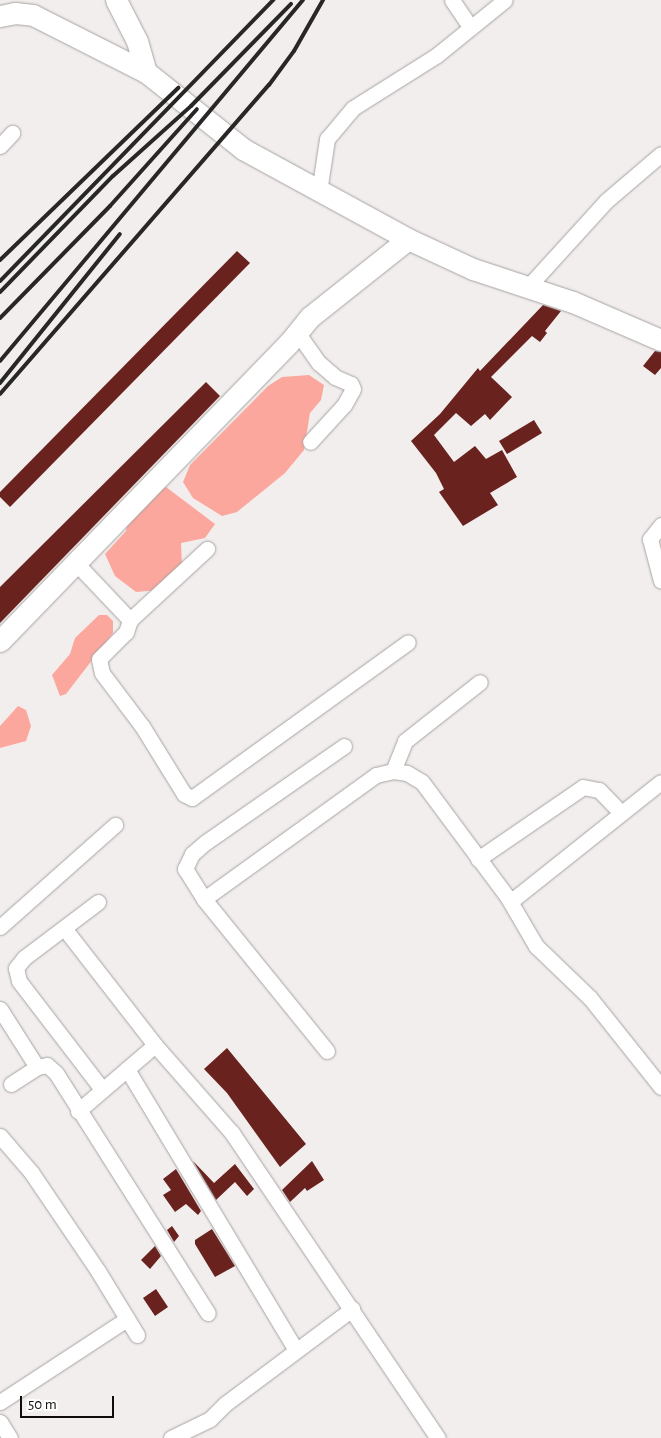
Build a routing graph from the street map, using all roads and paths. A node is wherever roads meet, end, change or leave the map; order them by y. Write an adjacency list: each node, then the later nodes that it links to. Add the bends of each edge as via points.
1 (116, 0): 6 (main road, via 137,41)
2 (452, 0): 5 (street)
3 (505, 0): 5 (street)
4 (0, 16): 6 (main road, via 15,13 33,15)
5 (470, 26): 10 (street, via 437,55 353,108 334,129 326,138)
6 (146, 72): 10 (main road, via 243,150)
7 (12, 133): 8 (street)
8 (0, 146)
9 (661, 154): 12 (street, via 606,201)
10 (320, 192): 11 (main road)
11 (408, 239): 12 (main road); 13 (main road, via 310,317)
12 (526, 289): 14 (main road, via 573,302)
13 (297, 332): 15 (street, via 319,363 335,377 351,384 353,389 344,405); 18 (main road)
14 (661, 340)
15 (310, 442)
16 (661, 525): 19 (street, via 650,539)
17 (207, 549): 20 (street)
18 (76, 563): 20 (street); 21 (main road)
19 (661, 581)
20 (130, 620): 22 (street, via 126,632 106,650 99,665 184,794 192,798)
21 (0, 641)
22 (408, 642)
23 (480, 682): 25 (street, via 405,740)
24 (344, 746): 31 (street, via 192,854 185,869)
25 (393, 771): 29 (street, via 407,773 422,782); 31 (street, via 376,775)
26 (661, 782): 27 (street)
27 (621, 813): 29 (street, via 599,790 583,787 571,792); 30 (street, via 515,898)
28 (115, 825): 33 (street)
29 (478, 859): 30 (street)
30 (508, 898): 41 (street, via 536,946 590,998)
31 (204, 899): 37 (street)
32 (98, 902): 34 (street)
33 (0, 927)
34 (64, 928): 36 (street); 42 (street, via 24,958 16,968 19,981)
35 (0, 1009): 38 (street)
36 (155, 1045): 39 (street); 45 (street, via 232,1133)
37 (327, 1050)
38 (37, 1067): 40 (street); 43 (street, via 47,1065 56,1073)
39 (127, 1069): 42 (street); 49 (street)
40 (11, 1084)
41 (661, 1087)
42 (102, 1089): 43 (street)
43 (78, 1111): 46 (street)
44 (0, 1136): 47 (street, via 36,1181)
45 (352, 1309): 49 (street); 54 (street)
46 (208, 1313)
47 (127, 1318): 48 (street); 50 (street)
48 (137, 1335)
49 (296, 1350): 53 (street, via 210,1419)
50 (0, 1402)
51 (0, 1422): 52 (street)
52 (10, 1438)
53 (171, 1438)
54 (438, 1438)

